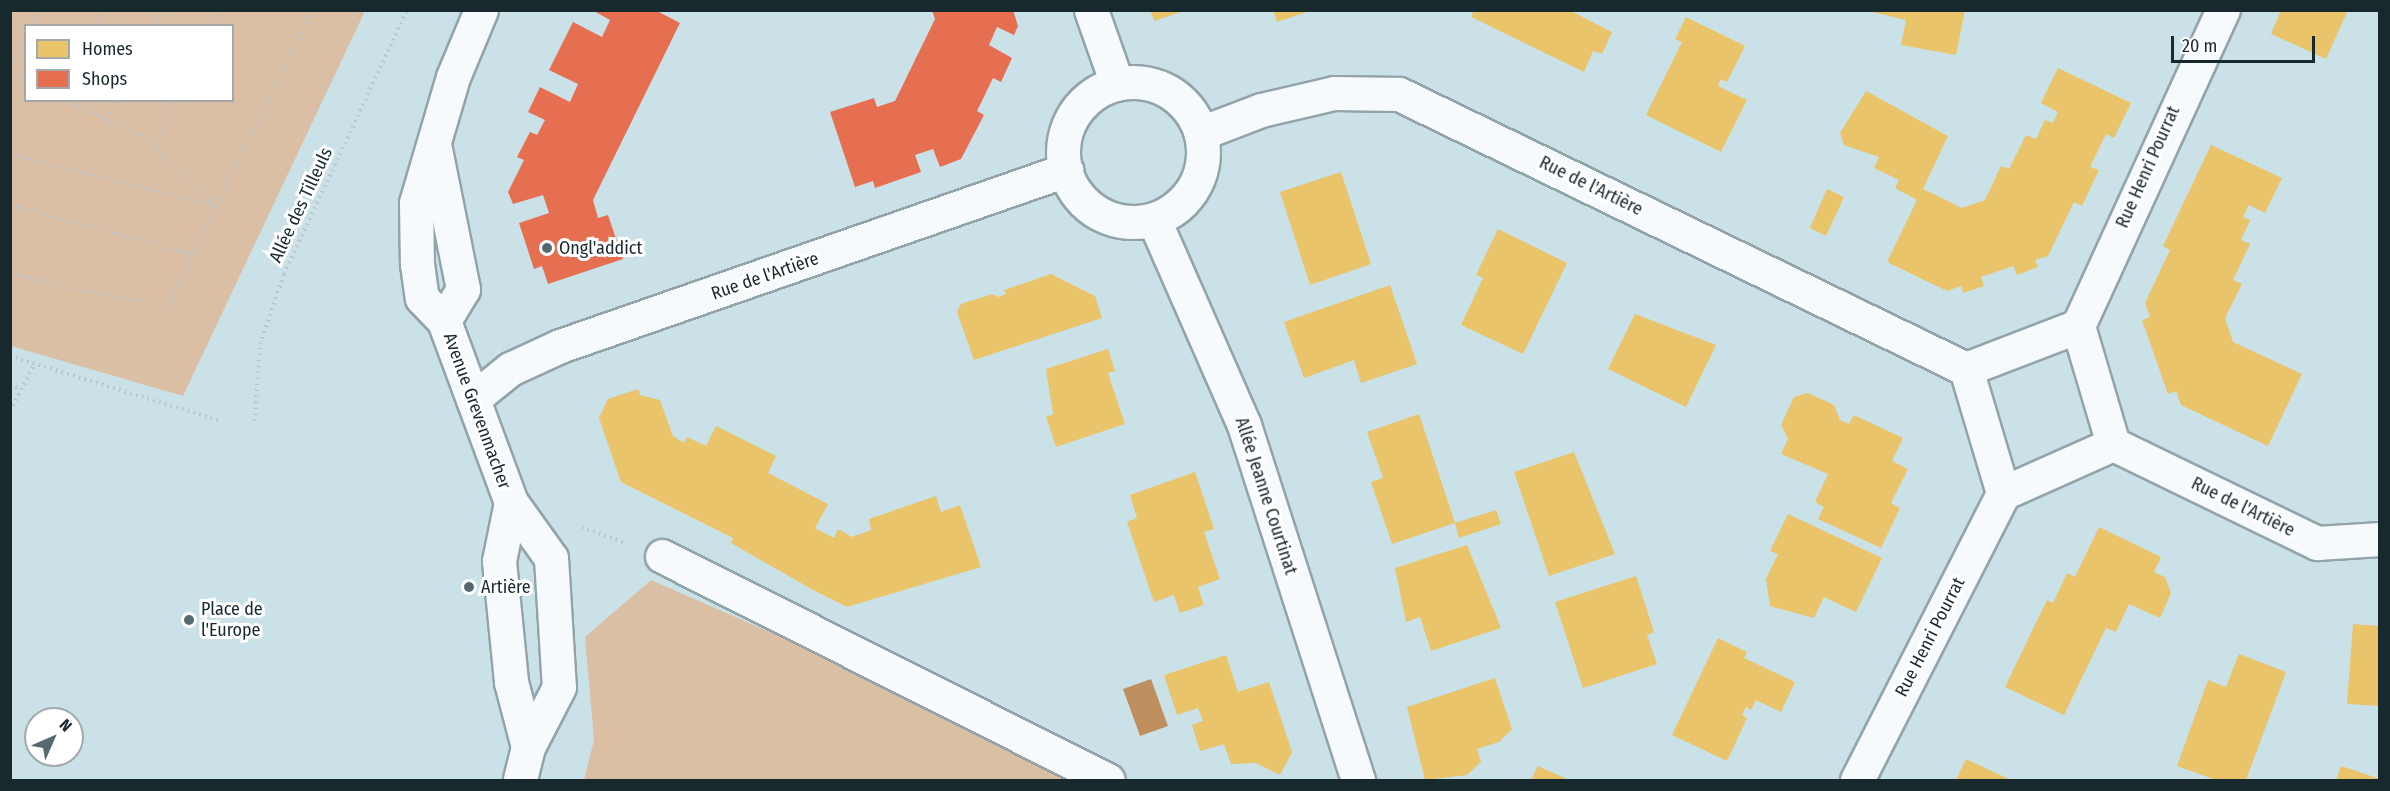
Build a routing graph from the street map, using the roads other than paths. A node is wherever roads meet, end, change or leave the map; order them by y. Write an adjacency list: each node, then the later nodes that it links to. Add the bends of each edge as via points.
1 (481, 10): 10 (street, Avenue Grevenmacher, via 453,77 435,149 416,203 422,298 444,321)
2 (1091, 10): 4 (street)
3 (2223, 10): 8 (street, Rue Henri Pourrat)
4 (1117, 84): 5 (street, via 1159,86 1192,113); 6 (street, via 1097,92 1074,116 1063,148)
5 (1201, 132): 7 (street, via 1200,176 1182,202); 9 (street, Rue de l'Artière, via 1261,110 1334,93 1399,94)
6 (1066, 170): 7 (street, via 1075,191 1109,218); 10 (street, Rue de l'Artière, via 560,346 510,369)
7 (1154, 220): 19 (street, Allée Jeanne Courtinat, via 1244,425)
8 (2078, 326): 9 (street); 11 (street)
9 (1966, 369): 12 (street)
10 (473, 399): 13 (street, Avenue Grevenmacher)
11 (2113, 444): 12 (street); 14 (street, Rue de l'Artière, via 2317,543)
12 (2002, 493): 20 (street, Rue Henri Pourrat)
13 (511, 502): 16 (street, Avenue Grevenmacher, via 499,561 511,682); 16 (street, Avenue Grevenmacher, via 551,558 558,609 559,687)
14 (2379, 539)
15 (662, 556): 18 (street)
16 (528, 747): 17 (street, Avenue Grevenmacher)
17 (520, 780)
18 (1108, 780)
19 (1358, 780)
20 (1857, 780)

